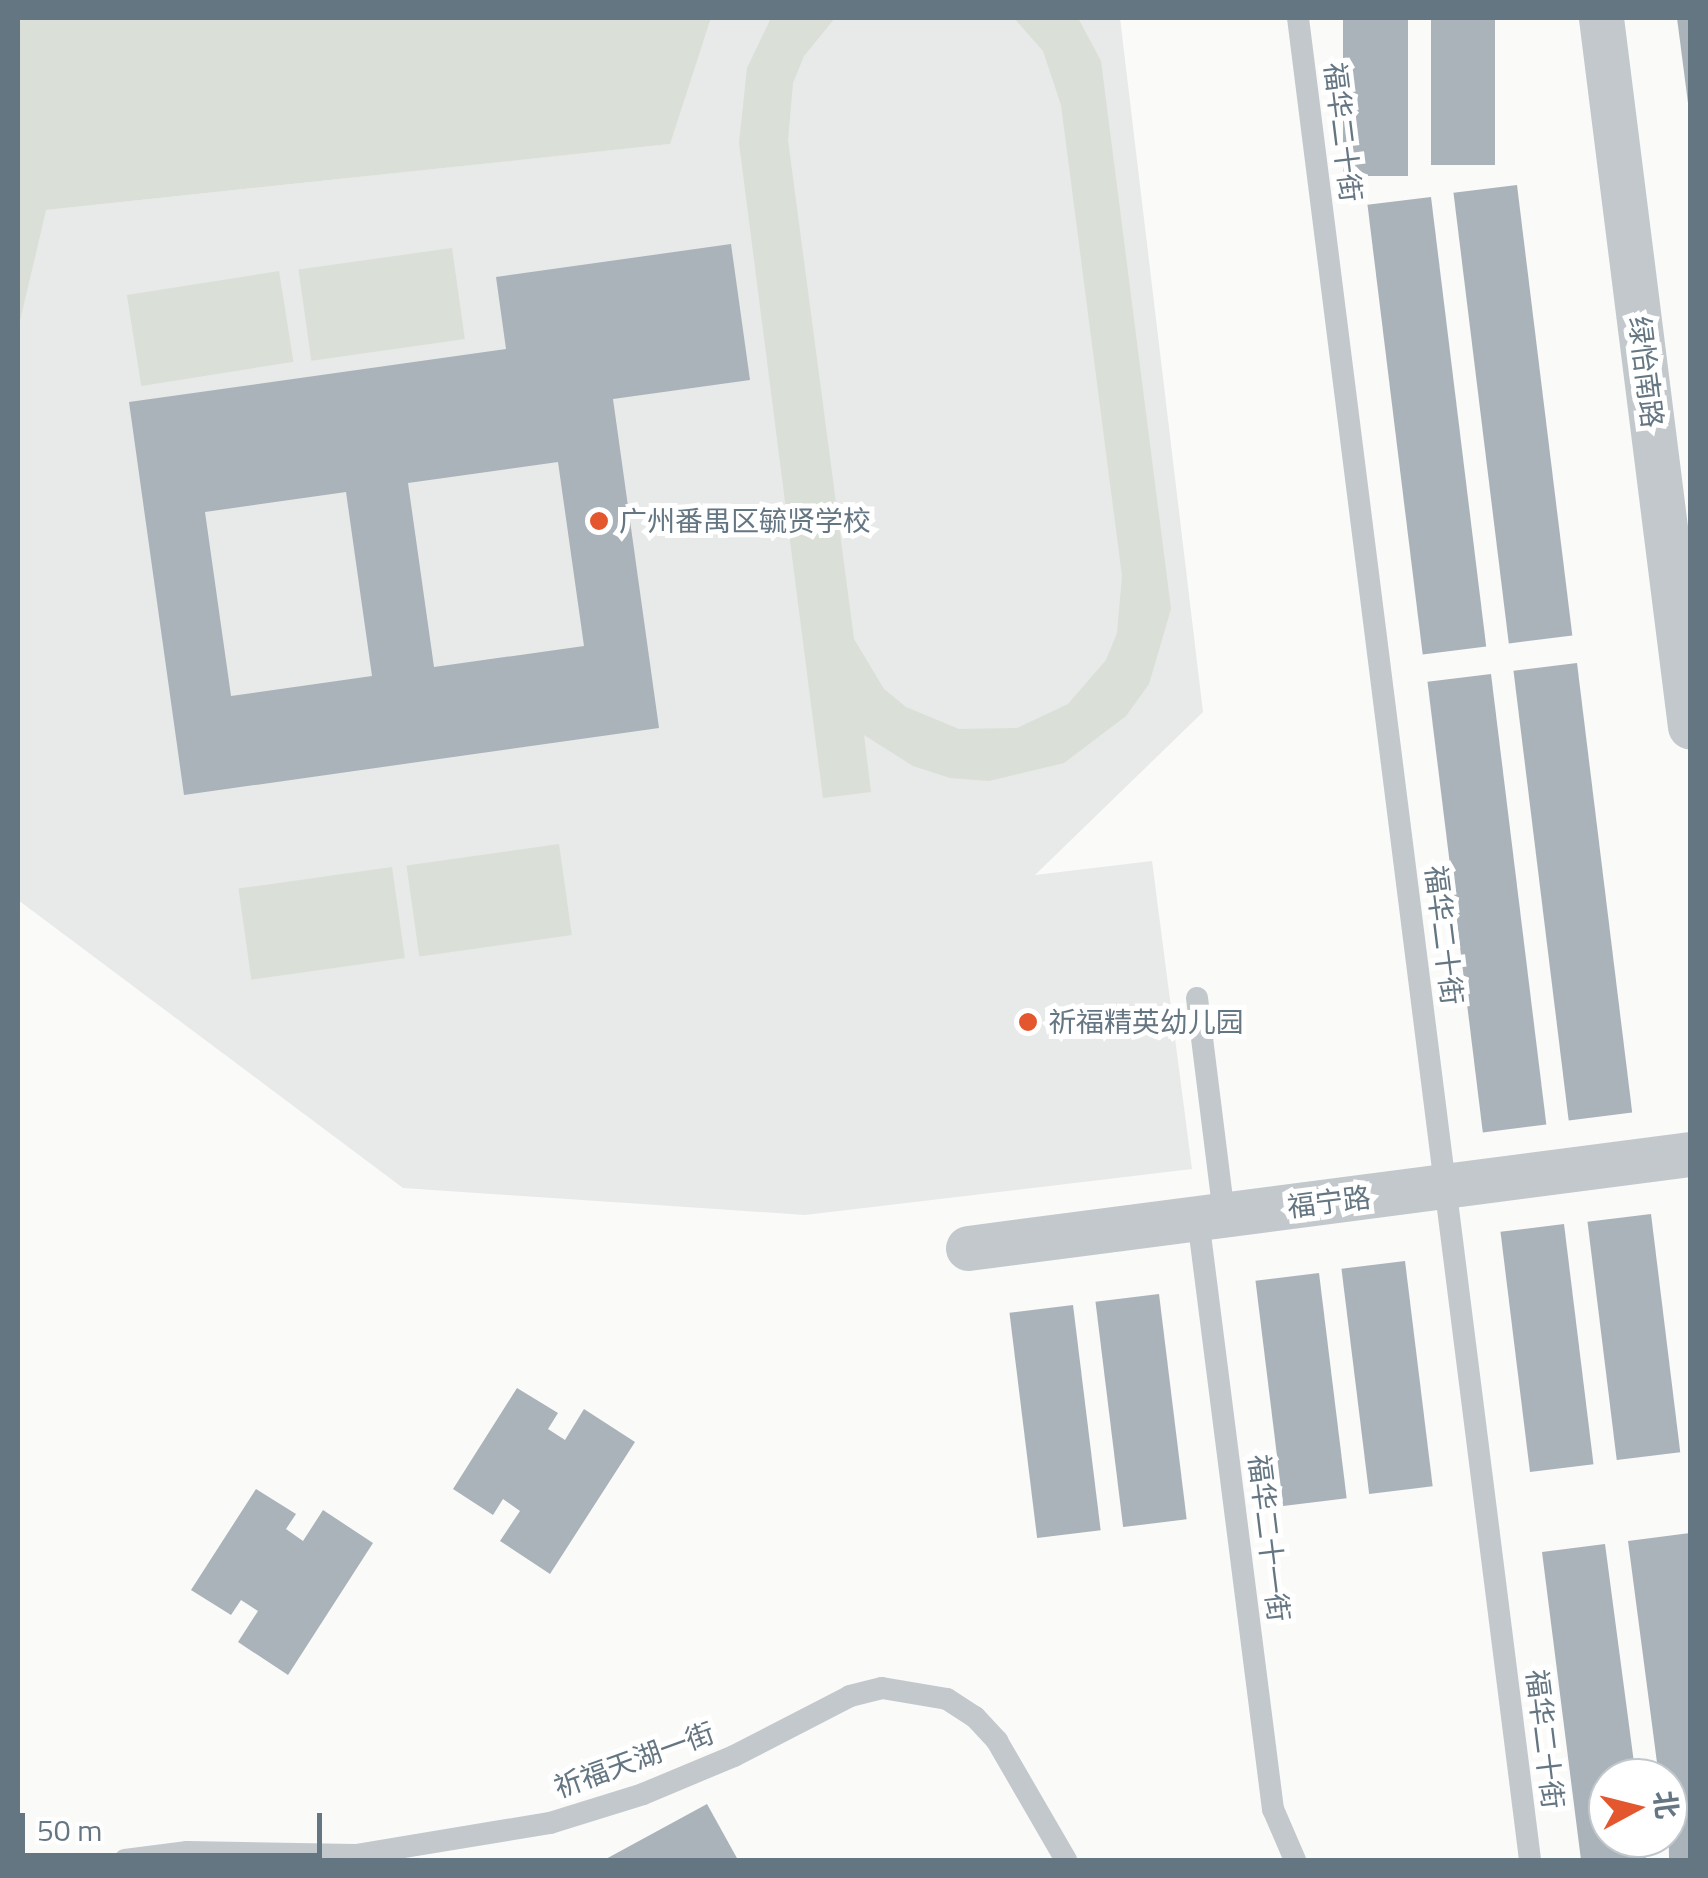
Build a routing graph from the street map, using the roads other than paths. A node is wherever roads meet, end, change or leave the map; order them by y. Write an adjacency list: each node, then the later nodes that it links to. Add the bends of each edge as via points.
1 (1298, 18): 6 (lane, 福华二十街)
2 (1601, 18): 3 (street, 绿怡南路)
3 (1690, 726)
4 (1197, 998): 7 (lane, 福华二十一街)
5 (1690, 1154): 6 (street, 福宁路)
6 (1446, 1188): 7 (street, 福宁路); 12 (lane, 福华二十街)
7 (1211, 1218): 8 (street, 福宁路); 11 (lane, 福华二十一街, via 1273,1809)
8 (968, 1248)
9 (125, 1860): 10 (lane, 祈福天湖一街, via 188,1852 356,1855 550,1823 643,1794 850,1696 882,1688 947,1700 975,1717)
10 (1066, 1860)
11 (1295, 1860)
12 (1530, 1860)

